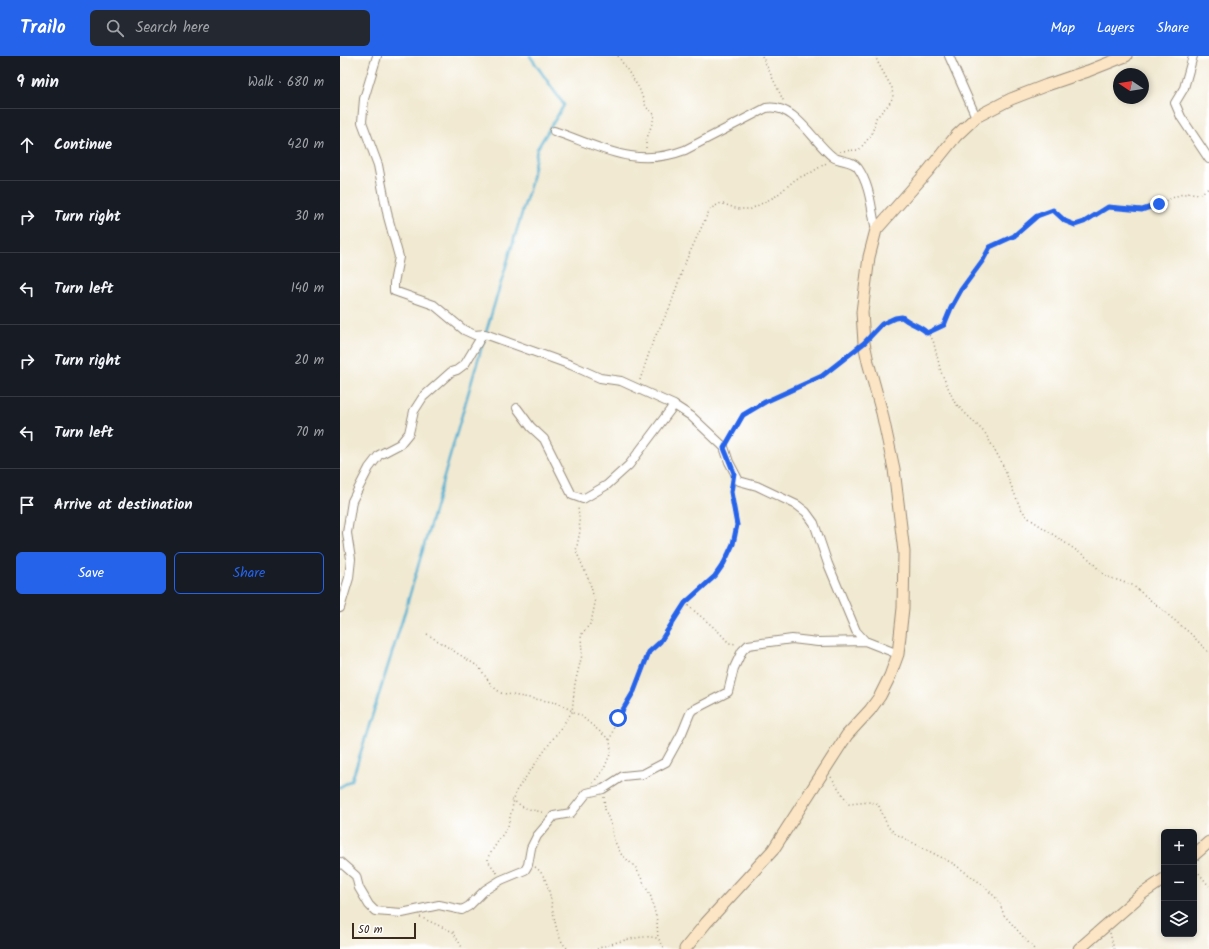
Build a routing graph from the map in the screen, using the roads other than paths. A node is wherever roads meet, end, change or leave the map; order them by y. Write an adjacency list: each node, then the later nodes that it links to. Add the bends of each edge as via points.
1 (377, 56): 9 (street, via 364,99 362,122 378,165 399,257 394,288 396,293 434,304 464,330 475,335)
2 (949, 56): 5 (street)
3 (1126, 56): 5 (street, via 1047,84)
4 (1193, 56): 7 (street, via 1184,88 1175,103 1181,117)
5 (976, 117): 8 (street, via 956,136)
6 (554, 131): 8 (street, via 623,156 647,158 685,150 772,107 790,114 831,154 853,164 867,185)
7 (1209, 159)
8 (876, 230): 14 (street, via 862,312 864,343 882,413 898,496 904,552 904,591)
9 (483, 334): 10 (street, via 600,378 621,380); 12 (street, via 465,364 451,372 423,397 414,411 406,438 395,448 379,455 352,501 346,533 351,559 349,578)
10 (674, 405): 11 (street, via 629,465 586,499 578,499 572,495 544,439 531,428); 13 (street, via 691,416 724,448 740,481 757,486 806,512 814,523 852,624)
11 (517, 408)
12 (340, 608)
13 (865, 640): 14 (street); 17 (street, via 792,640 748,645 742,651 734,668 728,692 691,710 666,762 643,774 623,776 603,789 587,793 570,813 554,816 537,836 528,865 522,872 485,890 462,910 439,906 402,913 373,910 359,888 356,876)
14 (898, 654): 19 (street, via 880,696 847,735 773,850)
15 (1209, 842): 16 (street)
16 (1197, 852)
17 (340, 862)
18 (1161, 881): 20 (street, via 1142,894)
19 (685, 949)
20 (1079, 949)

